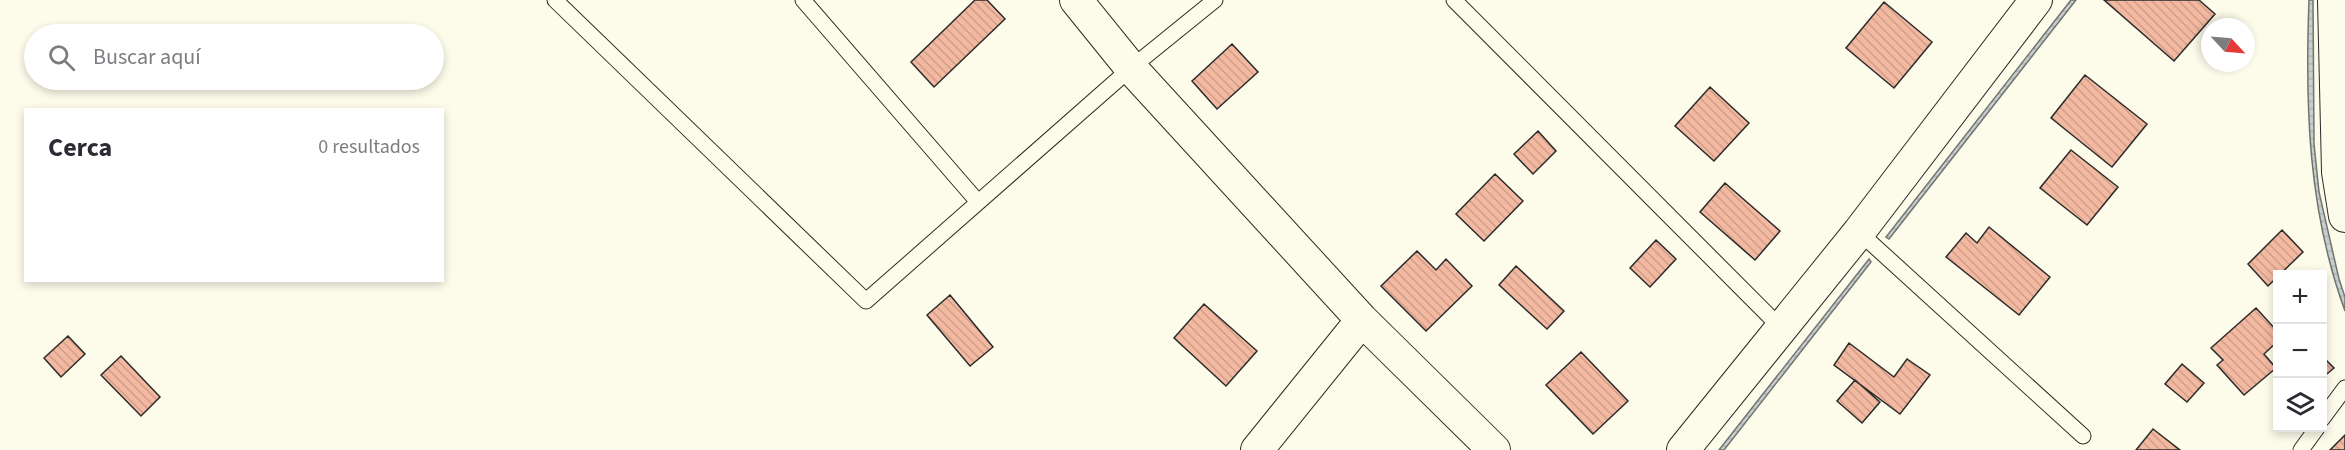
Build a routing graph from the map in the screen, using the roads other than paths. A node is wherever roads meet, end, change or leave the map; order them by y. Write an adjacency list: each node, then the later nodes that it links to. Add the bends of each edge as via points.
1 (555, 0): 9 (lane, via 866,301)
2 (803, 0): 9 (lane)
3 (1076, 0): 8 (street)
4 (1215, 0): 8 (lane)
5 (1454, 0): 13 (lane)
6 (2036, 0): 11 (street)
7 (2338, 15): 10 (street, via 2338,172)
8 (1131, 68): 9 (lane); 12 (street)
9 (978, 202)
10 (2345, 216)
11 (1859, 232): 13 (street); 17 (lane)
12 (1362, 320): 18 (street); 19 (street)
13 (1782, 329): 20 (street)
14 (2345, 388): 15 (lane)
15 (2327, 412)
16 (2314, 432): 21 (lane)
17 (2084, 436)
18 (1257, 450)
19 (1494, 450)
20 (1683, 450)
21 (2301, 450)

